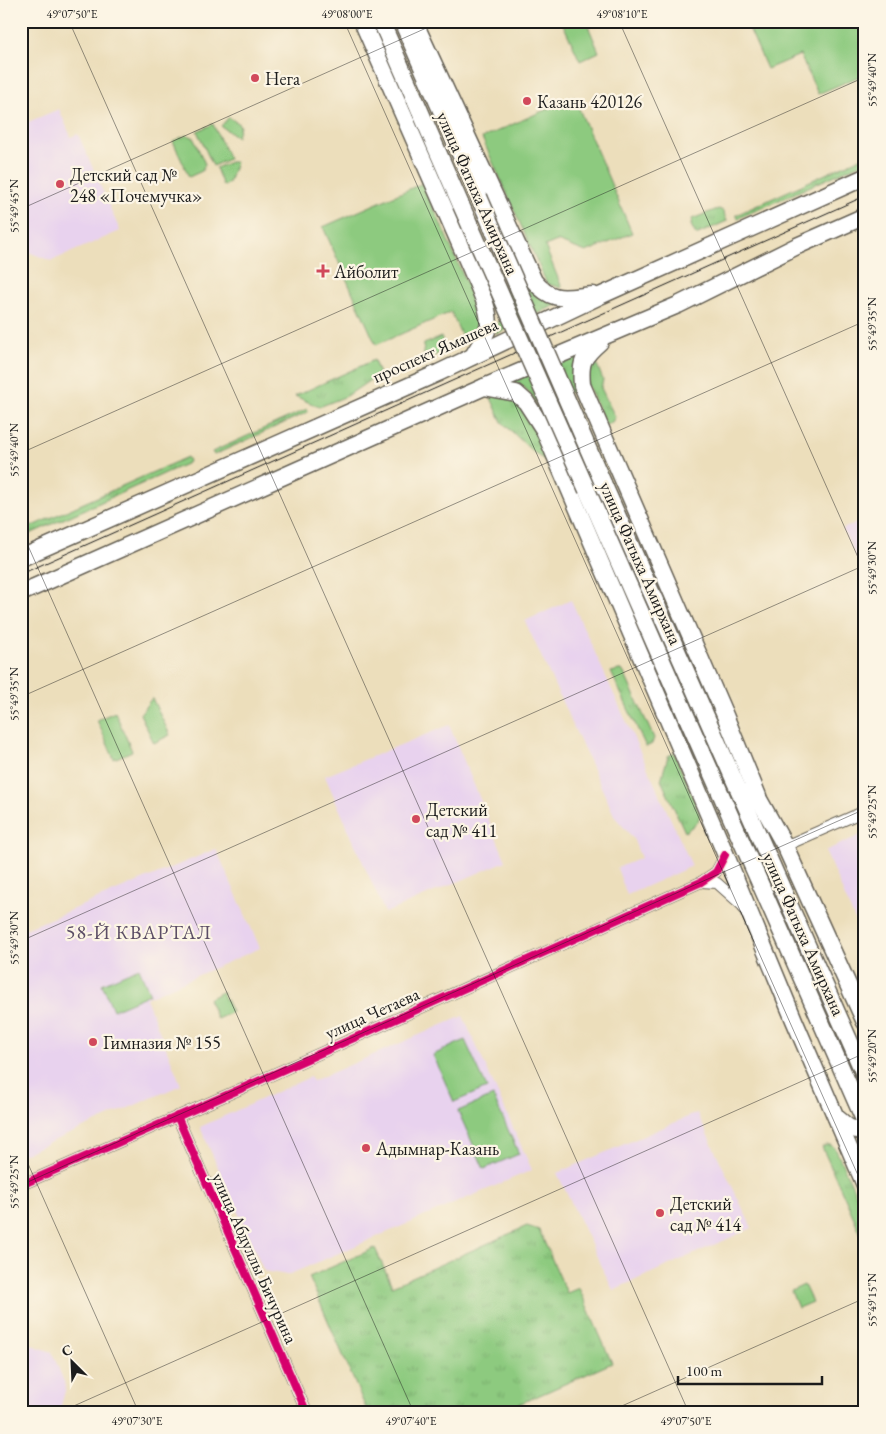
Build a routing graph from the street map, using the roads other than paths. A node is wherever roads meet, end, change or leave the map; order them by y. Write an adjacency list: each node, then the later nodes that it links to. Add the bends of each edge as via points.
1 (362, 21): 8 (main road)
2 (381, 21): 18 (main road, улица Фатыха Амирхана, bridge)
3 (402, 21): 17 (main road, улица Фатыха Амирхана, bridge)
4 (414, 21): 7 (main road)
5 (865, 177): 9 (main road, проспект Ямашева)
6 (865, 216): 10 (main road, via 678,305)
7 (517, 246): 8 (main road, via 519,261 511,278 488,282); 9 (main road, via 534,281 544,293 558,298)
8 (471, 269): 11 (main road, via 489,318 488,328)
9 (602, 295): 11 (main road, проспект Ямашева)
10 (609, 334): 12 (main road); 13 (main road, via 585,355 581,367 582,385)
11 (473, 356): 15 (main road, проспект Ямашева)
12 (484, 386): 14 (main road, via 516,393 526,402); 16 (main road)
13 (593, 410): 14 (main road, via 572,396 555,400 546,407); 19 (main road)
14 (544, 430): 22 (main road)
15 (21, 558)
16 (21, 594)
17 (706, 716): 19 (main road); 26 (main road, улица Фатыха Амирхана)
18 (705, 759): 22 (main road); 29 (main road, улица Фатыха Амирхана)
19 (758, 796): 21 (main road)
20 (865, 811): 21 (street)
21 (785, 846): 25 (main road)
22 (724, 851): 23 (street, улица Четаева, via 716,872); 24 (main road)
23 (701, 882): 24 (street, via 717,883); 28 (street, улица Четаева)
24 (749, 912): 27 (main road)
25 (865, 1022)
26 (865, 1076)
27 (834, 1115): 30 (main road, via 848,1127); 32 (main road)
28 (177, 1116): 31 (street, улица Четаева); 33 (street, улица Абдуллы Бичурина)
29 (865, 1122)
30 (865, 1133)
31 (21, 1185)
32 (865, 1185)
33 (307, 1413)

